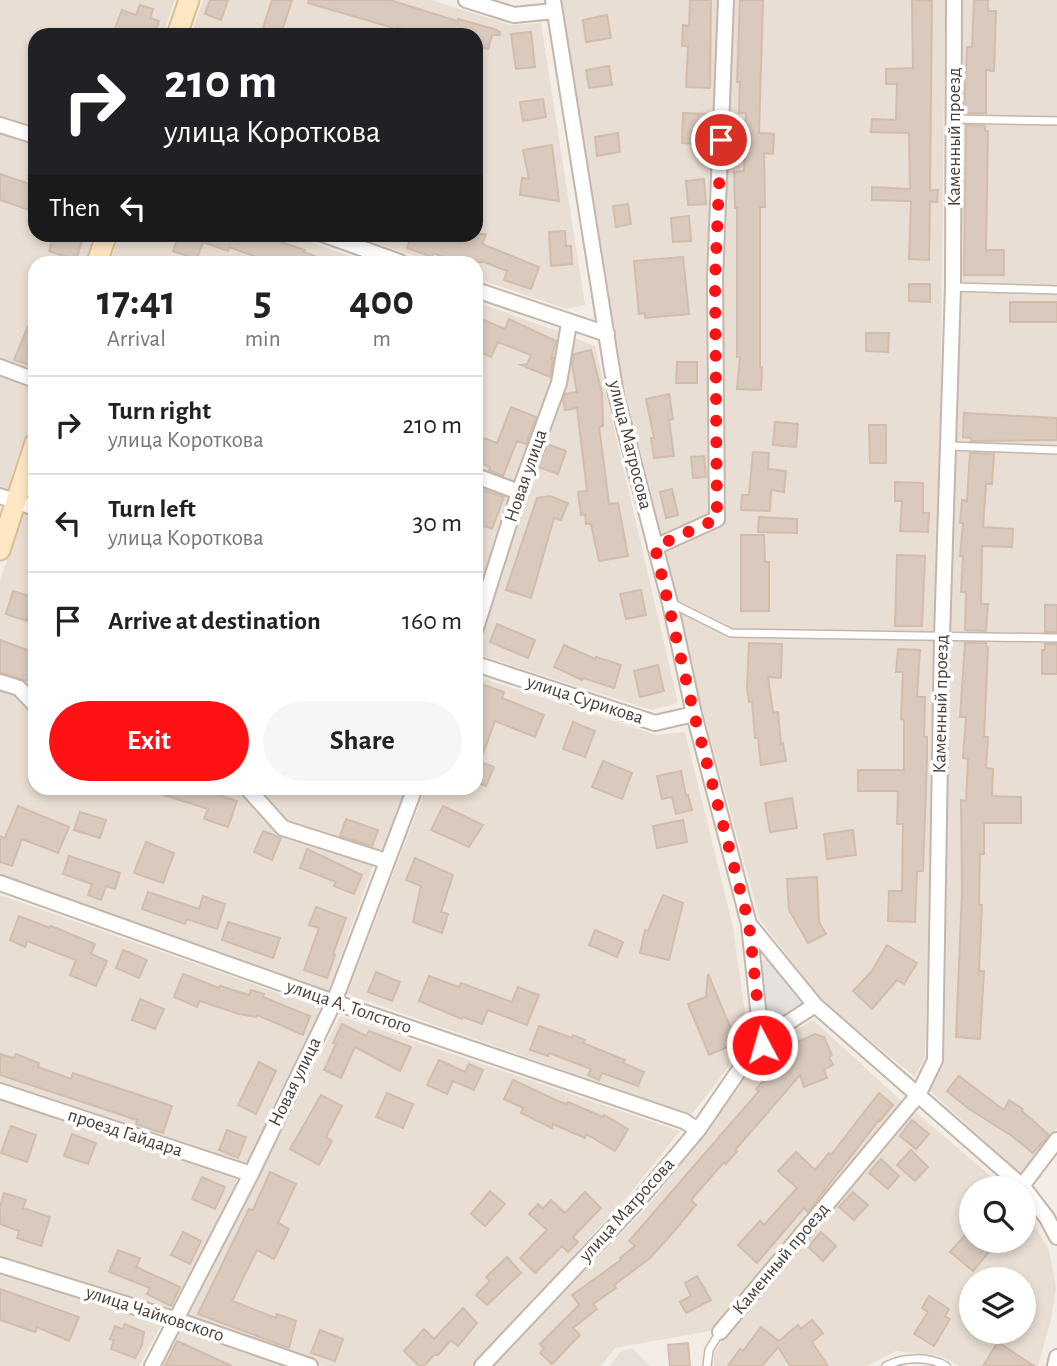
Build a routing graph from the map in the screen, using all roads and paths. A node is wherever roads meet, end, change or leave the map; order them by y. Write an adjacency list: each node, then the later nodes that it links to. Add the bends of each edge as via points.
1 (189, 0): 6 (main road)
2 (467, 0): 5 (street, via 514,15)
3 (726, 0): 27 (street, via 715,279 717,519)
4 (954, 0): 7 (street, Каменный проезд)
5 (554, 6): 17 (street, улица Матросова)
6 (179, 28)
7 (954, 119): 8 (lane); 13 (street, Каменный проезд)
8 (1057, 121)
9 (0, 125): 10 (street)
10 (28, 134)
11 (344, 242): 12 (street)
12 (383, 256)
13 (953, 287): 14 (lane); 20 (street, Каменный проезд)
14 (1057, 290)
15 (483, 292): 16 (street)
16 (569, 323): 17 (street); 24 (street, Новая улица, via 559,383)
17 (607, 334): 27 (street, улица Матросова, via 616,395)
18 (0, 367): 19 (street)
19 (28, 377)
20 (948, 446): 21 (lane); 31 (street, Каменный проезд)
21 (1057, 450)
22 (28, 457): 25 (main road)
23 (483, 478): 24 (street)
24 (519, 492): 30 (street, Новая улица)
25 (8, 498): 26 (street); 28 (main road)
26 (28, 505)
27 (655, 547): 29 (street, улица Матросова)
28 (0, 550)
29 (670, 603): 31 (lane, via 731,633); 36 (street, улица Матросова)
30 (483, 606)
31 (942, 636): 32 (lane); 46 (street, Каменный проезд, via 935,1060)
32 (1057, 638)
33 (483, 666): 36 (street, улица Сурикова, via 654,723)
34 (0, 682): 35 (street, via 19,688)
35 (28, 698)
36 (694, 714): 41 (street, улица Матросова)
37 (253, 795): 39 (street, via 283,828)
38 (412, 795): 39 (street, Новая улица)
39 (386, 861): 42 (street, Новая улица)
40 (0, 883): 42 (street, улица А. Толстого)
41 (749, 924): 43 (street, улица Матросова); 44 (street, улица Матросова)
42 (334, 1002): 47 (street, улица А. Толстого, via 684,1121); 49 (street, Новая улица)
43 (815, 1005): 44 (street, улица Матросова); 46 (street, улица Матросова)
44 (762, 1045): 47 (street, улица Матросова, via 744,1063)
45 (0, 1091): 49 (street, проезд Гайдара)
46 (918, 1095): 50 (street, улица Матросова); 56 (street, Каменный проезд)
47 (698, 1130): 61 (street, улица Матросова, via 639,1200)
48 (1057, 1140): 51 (street)
49 (251, 1174): 55 (street, Новая улица)
50 (1009, 1176)
51 (1032, 1176)
52 (1036, 1204): 53 (street, улица Матросова)
53 (1057, 1237)
54 (0, 1265): 55 (street, улица Чайковского)
55 (177, 1320): 59 (street, Новая улица); 60 (street, улица Чайковского)
56 (720, 1332): 62 (lane, via 709,1349)
57 (1057, 1357): 65 (street)
58 (896, 1363): 63 (lane); 64 (lane, via 914,1359)
59 (152, 1366)
60 (310, 1366)
61 (482, 1366)
62 (707, 1366)
63 (886, 1366)
64 (946, 1366)
65 (1055, 1366)

